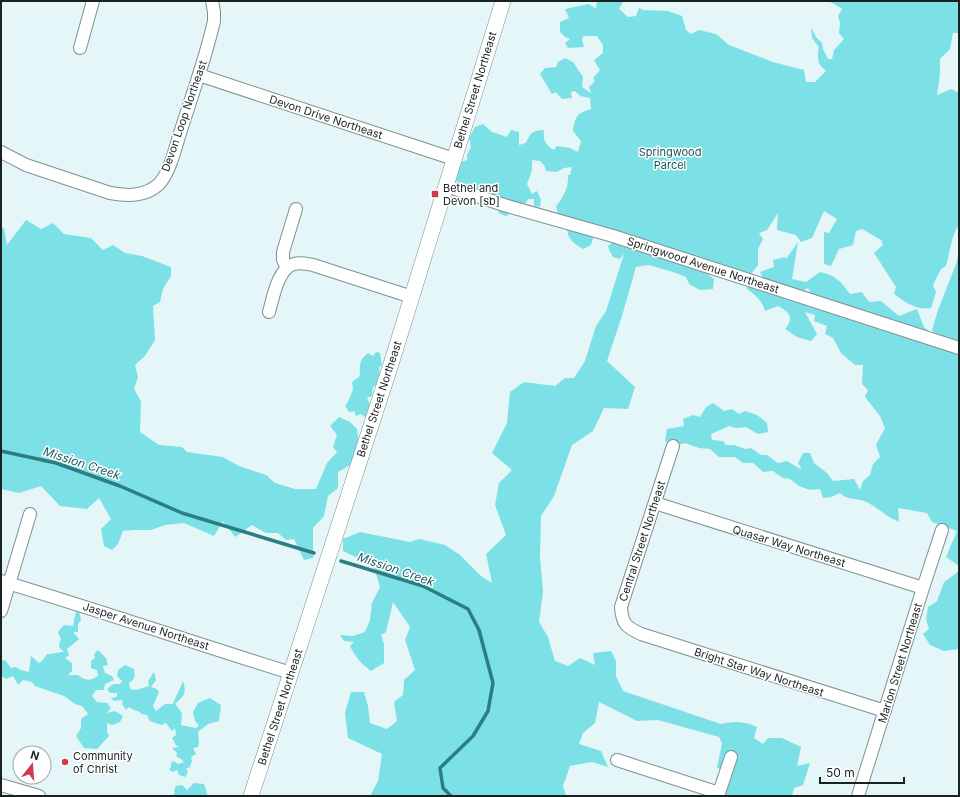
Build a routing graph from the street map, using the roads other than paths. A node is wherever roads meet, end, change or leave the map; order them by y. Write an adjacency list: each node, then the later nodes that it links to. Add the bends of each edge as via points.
1 (93, 1): 4 (street)
2 (212, 1): 5 (street, Devon Loop Northeast, via 214,21)
3 (503, 1): 7 (street, Bethel Street Northeast)
4 (80, 48)
5 (199, 75): 6 (street, Devon Loop Northeast, via 169,165 159,183 146,192 136,195 110,193 26,165); 7 (street, Devon Drive Northeast)
6 (1, 152)
7 (454, 159): 8 (street, Bethel Street Northeast)
8 (446, 186): 11 (street, Bethel Street Northeast); 13 (street, Springwood Avenue Northeast, via 626,240)
9 (296, 209): 10 (street, via 283,252)
10 (287, 268): 11 (street, via 296,263 313,265); 12 (street, via 280,278)
11 (412, 297): 22 (street, Bethel Street Northeast)
12 (269, 312)
13 (959, 348)
14 (673, 446): 15 (street, Central Street Northeast)
15 (655, 503): 19 (street, Quasar Way Northeast); 21 (street, Central Street Northeast, via 621,607 622,619)
16 (30, 514): 18 (street)
17 (942, 530): 19 (street, Marion Street Northeast)
18 (5, 582): 20 (street); 22 (street, Jasper Avenue Northeast)
19 (923, 588): 23 (street, Marion Street Northeast)
20 (1, 611)
21 (634, 631): 23 (street, Bright Star Way Northeast)
22 (291, 673): 29 (street, Bethel Street Northeast)
23 (885, 711): 30 (street, Marion Street Northeast)
24 (731, 757): 27 (street)
25 (617, 760): 27 (street)
26 (1, 785): 28 (street)
27 (719, 795)
28 (39, 796)
29 (251, 796)
30 (858, 796)

